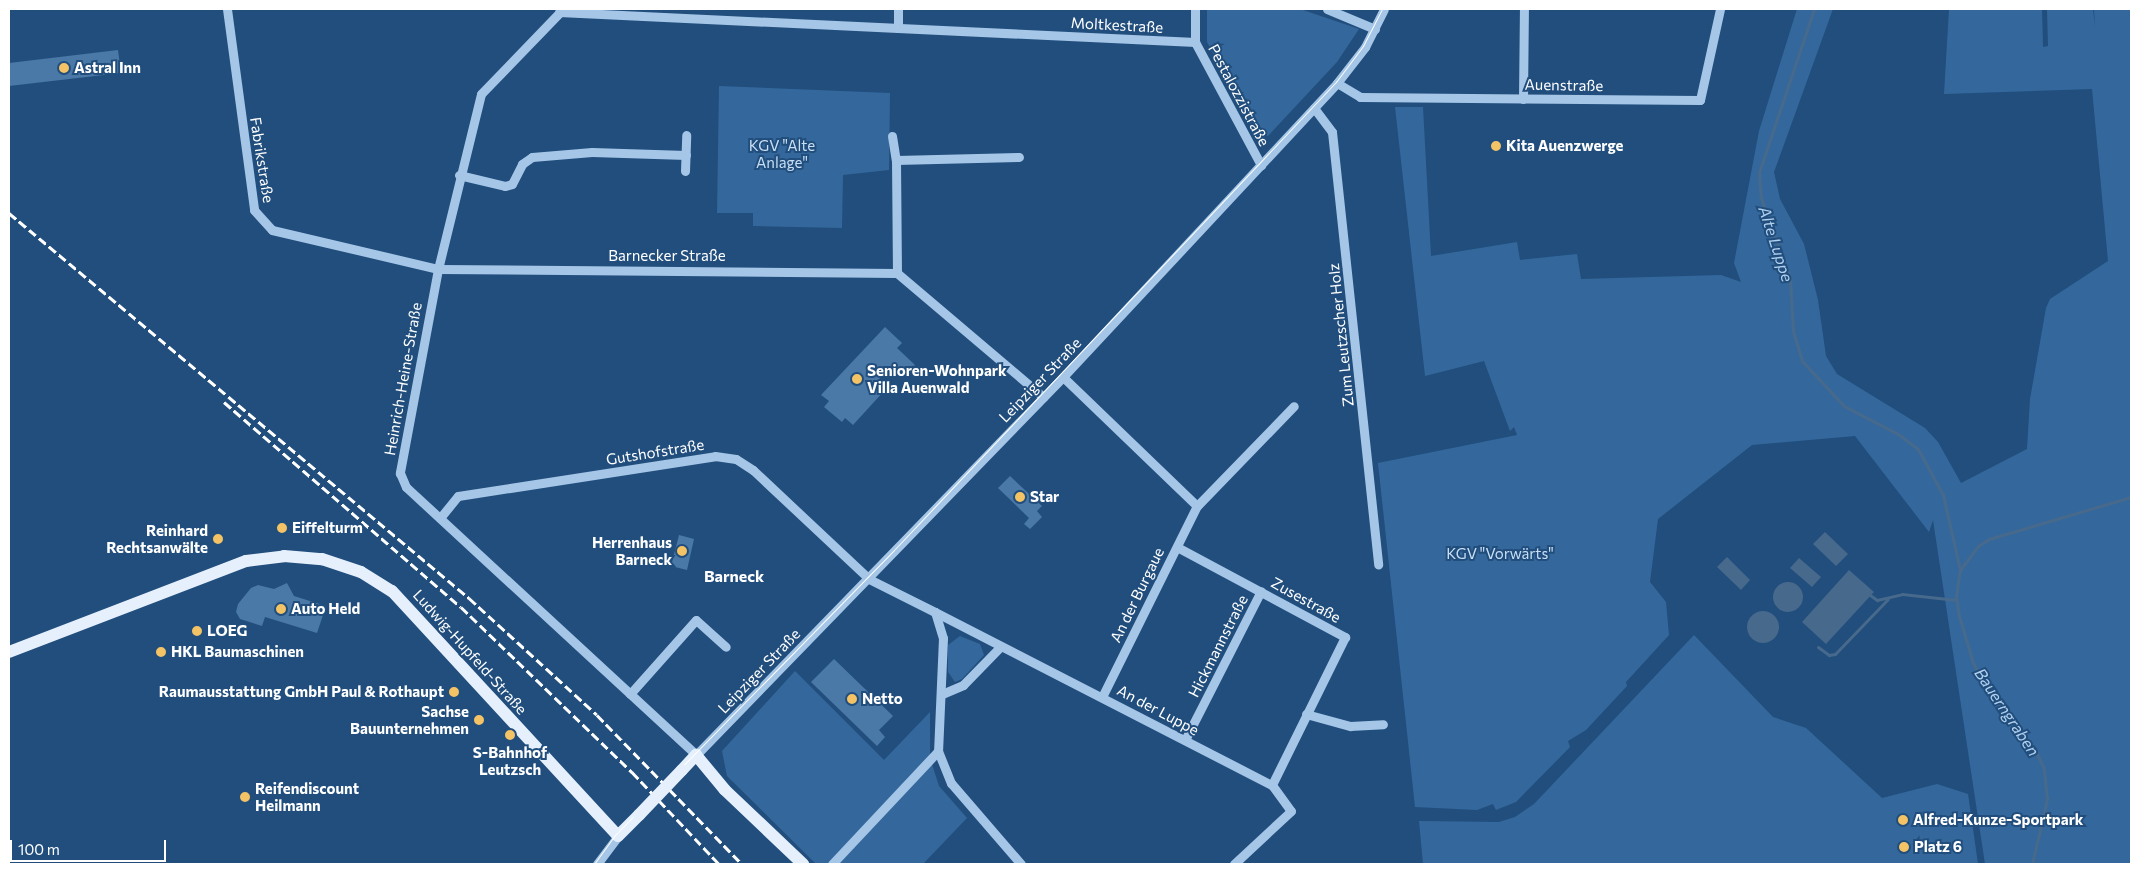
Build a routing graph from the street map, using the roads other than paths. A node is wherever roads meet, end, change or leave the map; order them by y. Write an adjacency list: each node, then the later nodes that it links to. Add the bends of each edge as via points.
1 (227, 9): 23 (street, Fabrikstraße, via 254,210 272,230)
2 (898, 9): 9 (street)
3 (1195, 9): 11 (street, Pestalozzistraße)
4 (1327, 9): 10 (street)
5 (1384, 9): 10 (street, Leipziger Straße)
6 (1524, 9): 13 (street)
7 (1720, 9): 13 (street, Auenstraße, via 1700,100)
8 (561, 11): 9 (street, Moltkestraße); 22 (street, Heinrich-Heine-Straße, via 481,94)
9 (898, 28): 11 (street, Moltkestraße)
10 (1375, 29): 12 (street, Leipziger Straße)
11 (1195, 42): 20 (street, Pestalozzistraße)
12 (1337, 84): 13 (street, Auenstraße, via 1360,97); 14 (street, Leipziger Straße)
13 (1523, 99)
14 (1314, 108): 20 (street, Leipziger Straße); 31 (street, Zum Leutzscher Holz, via 1332,132)
15 (686, 135): 17 (street)
16 (892, 136): 19 (street)
17 (686, 155): 21 (street); 22 (street, via 592,152 532,158 522,164 512,184 505,186)
18 (1019, 157): 19 (street)
19 (896, 160): 24 (street)
20 (1261, 165): 25 (street, Leipziger Straße)
21 (685, 170)
22 (459, 175): 23 (street, Heinrich-Heine-Straße)
23 (438, 269): 24 (street, Barnecker Straße); 29 (street, Heinrich-Heine-Straße, via 400,473 406,487)
24 (897, 273): 26 (street)
25 (1063, 377): 26 (street, Leipziger Straße); 28 (street)
26 (1043, 397): 32 (street, Leipziger Straße)
27 (1294, 406): 28 (street, An der Burgaue)
28 (1197, 506): 30 (street, An der Burgaue)
29 (440, 518): 32 (street, Gutshofstraße, via 458,496 715,456 736,459 753,470); 38 (street, Heinrich-Heine-Straße)
30 (1177, 547): 33 (street, Zusestraße); 40 (street, An der Burgaue)
31 (1378, 565)
32 (868, 579): 34 (street, Gutshofstraße); 45 (street, Leipziger Straße)
33 (1261, 591): 41 (street, Zusestraße, via 1346,637); 43 (street, Hickmannstraße)
34 (935, 612): 35 (street, An der Luppe); 39 (street, via 943,638)
35 (1001, 646): 39 (street, via 963,685); 40 (street, An der Luppe)
36 (726, 647): 38 (street, via 696,620)
37 (9, 652): 47 (main road, Ludwig-Hupfeld-Straße, via 246,561 306,557 348,567 392,591 412,610)
38 (630, 694): 45 (street, Heinrich-Heine-Straße)
39 (942, 694): 44 (street)
40 (1102, 697): 43 (street, An der Luppe)
41 (1306, 714): 42 (street, via 1350,726); 46 (street, Zusestraße)
42 (1383, 724)
43 (1185, 740): 46 (street, An der Luppe)
44 (938, 752): 50 (street); 51 (street, via 951,783)
45 (696, 755): 47 (main road, bridge); 49 (main road, via 725,790)
46 (1272, 785): 52 (street, An der Luppe, via 1292,811)
47 (618, 836): 48 (street)
48 (597, 864)
49 (803, 864)
50 (832, 864)
51 (1021, 864)
52 (1234, 864)

